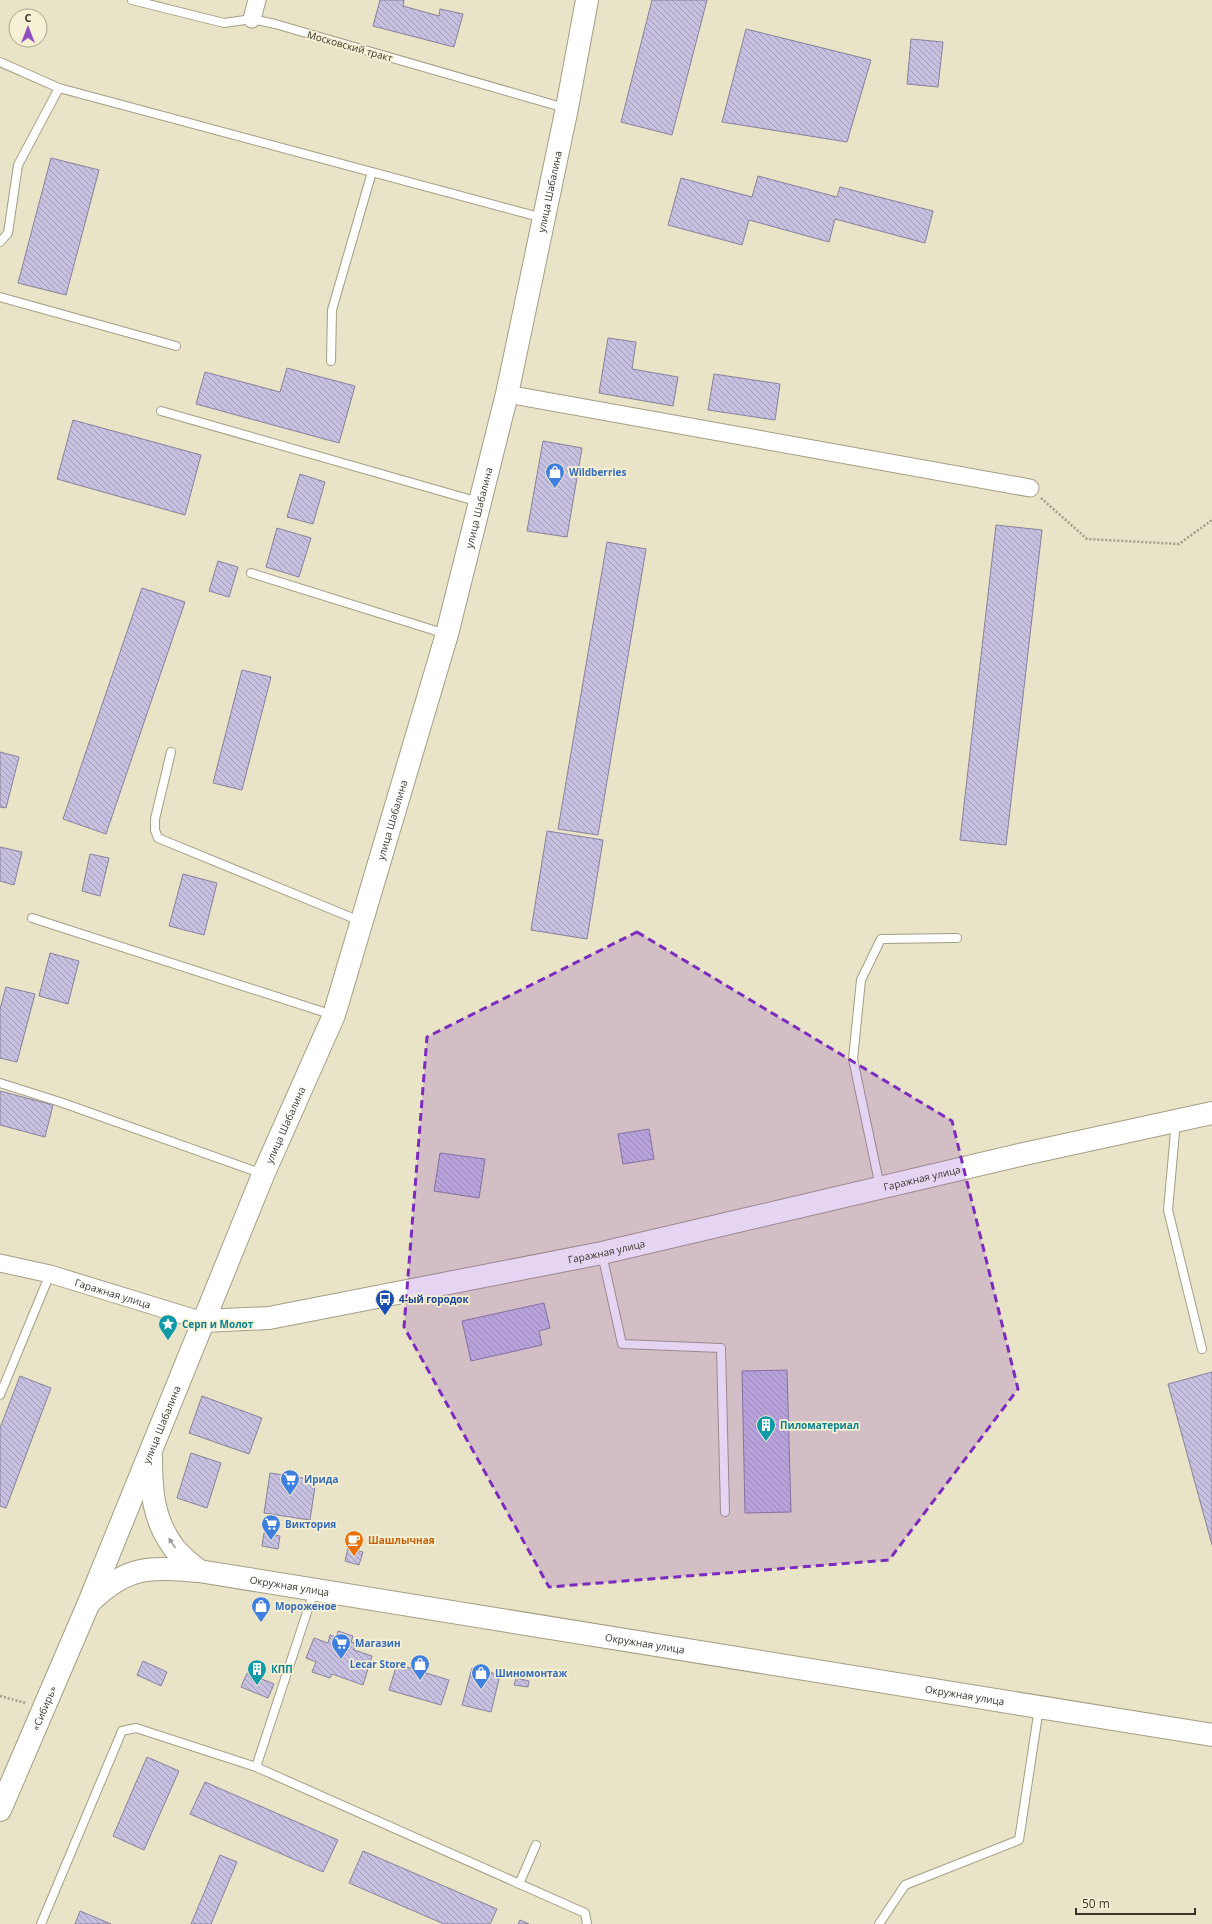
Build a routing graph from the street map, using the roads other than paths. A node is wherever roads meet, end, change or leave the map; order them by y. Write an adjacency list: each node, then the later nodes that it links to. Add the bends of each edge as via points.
1 (132, 0): 4 (lane, Московский тракт, via 224,24)
2 (257, 0): 4 (street)
3 (587, 0): 7 (street, улица Шабалина)
4 (252, 20): 7 (lane, Московский тракт, via 275,24)
5 (0, 62): 6 (lane)
6 (59, 88): 8 (lane); 10 (lane, via 18,165 8,233)
7 (567, 108): 9 (street, улица Шабалина)
8 (372, 172): 9 (lane); 13 (lane, via 332,310)
9 (544, 218): 14 (street, улица Шабалина)
10 (0, 242)
11 (0, 297): 12 (lane)
12 (176, 346)
13 (331, 361)
14 (507, 394): 16 (street); 17 (street, улица Шабалина)
15 (161, 411): 17 (lane)
16 (1030, 488)
17 (480, 502): 19 (street, улица Шабалина)
18 (251, 574): 19 (lane)
19 (447, 634): 22 (street, улица Шабалина)
20 (171, 752): 22 (lane, via 155,819 158,838)
21 (32, 918): 24 (lane)
22 (363, 922): 24 (street, улица Шабалина)
23 (957, 938): 29 (lane, via 881,939 861,980 853,1058)
24 (334, 1015): 28 (street, улица Шабалина)
25 (0, 1083): 28 (lane)
26 (1212, 1113): 27 (street, Гаражная улица)
27 (1176, 1121): 29 (street, Гаражная улица); 34 (lane, via 1168,1210)
28 (263, 1175): 33 (street, улица Шабалина)
29 (880, 1188): 30 (street, Гаражная улица)
30 (602, 1253): 33 (street, Гаражная улица, via 269,1318); 37 (lane, via 622,1344 720,1348)
31 (0, 1263): 32 (street, Гаражная улица)
32 (50, 1274): 33 (street, Гаражная улица); 35 (lane)
33 (203, 1321): 36 (street, улица Шабалина)
34 (1202, 1349)
35 (0, 1395)
36 (150, 1450): 38 (street, one-way to 36, via 172,1546 156,1515 151,1486); 40 (street, улица Шабалина)
37 (725, 1512)
38 (199, 1571): 39 (street, Окружная улица); 40 (street, Окружная улица, via 160,1568 131,1573 107,1586)
39 (314, 1590): 41 (street, Окружная улица); 43 (lane)
40 (88, 1605): 44 (street, «Сибирь»)
41 (1039, 1707): 42 (street, Окружная улица); 49 (lane, via 1019,1840 905,1885)
42 (1212, 1735)
43 (256, 1767): 46 (lane); 47 (lane, via 136,1728 122,1731)
44 (0, 1810)
45 (536, 1845): 46 (lane)
46 (519, 1884): 48 (lane, via 585,1913)
47 (41, 1924)
48 (587, 1924)
49 (879, 1924)

